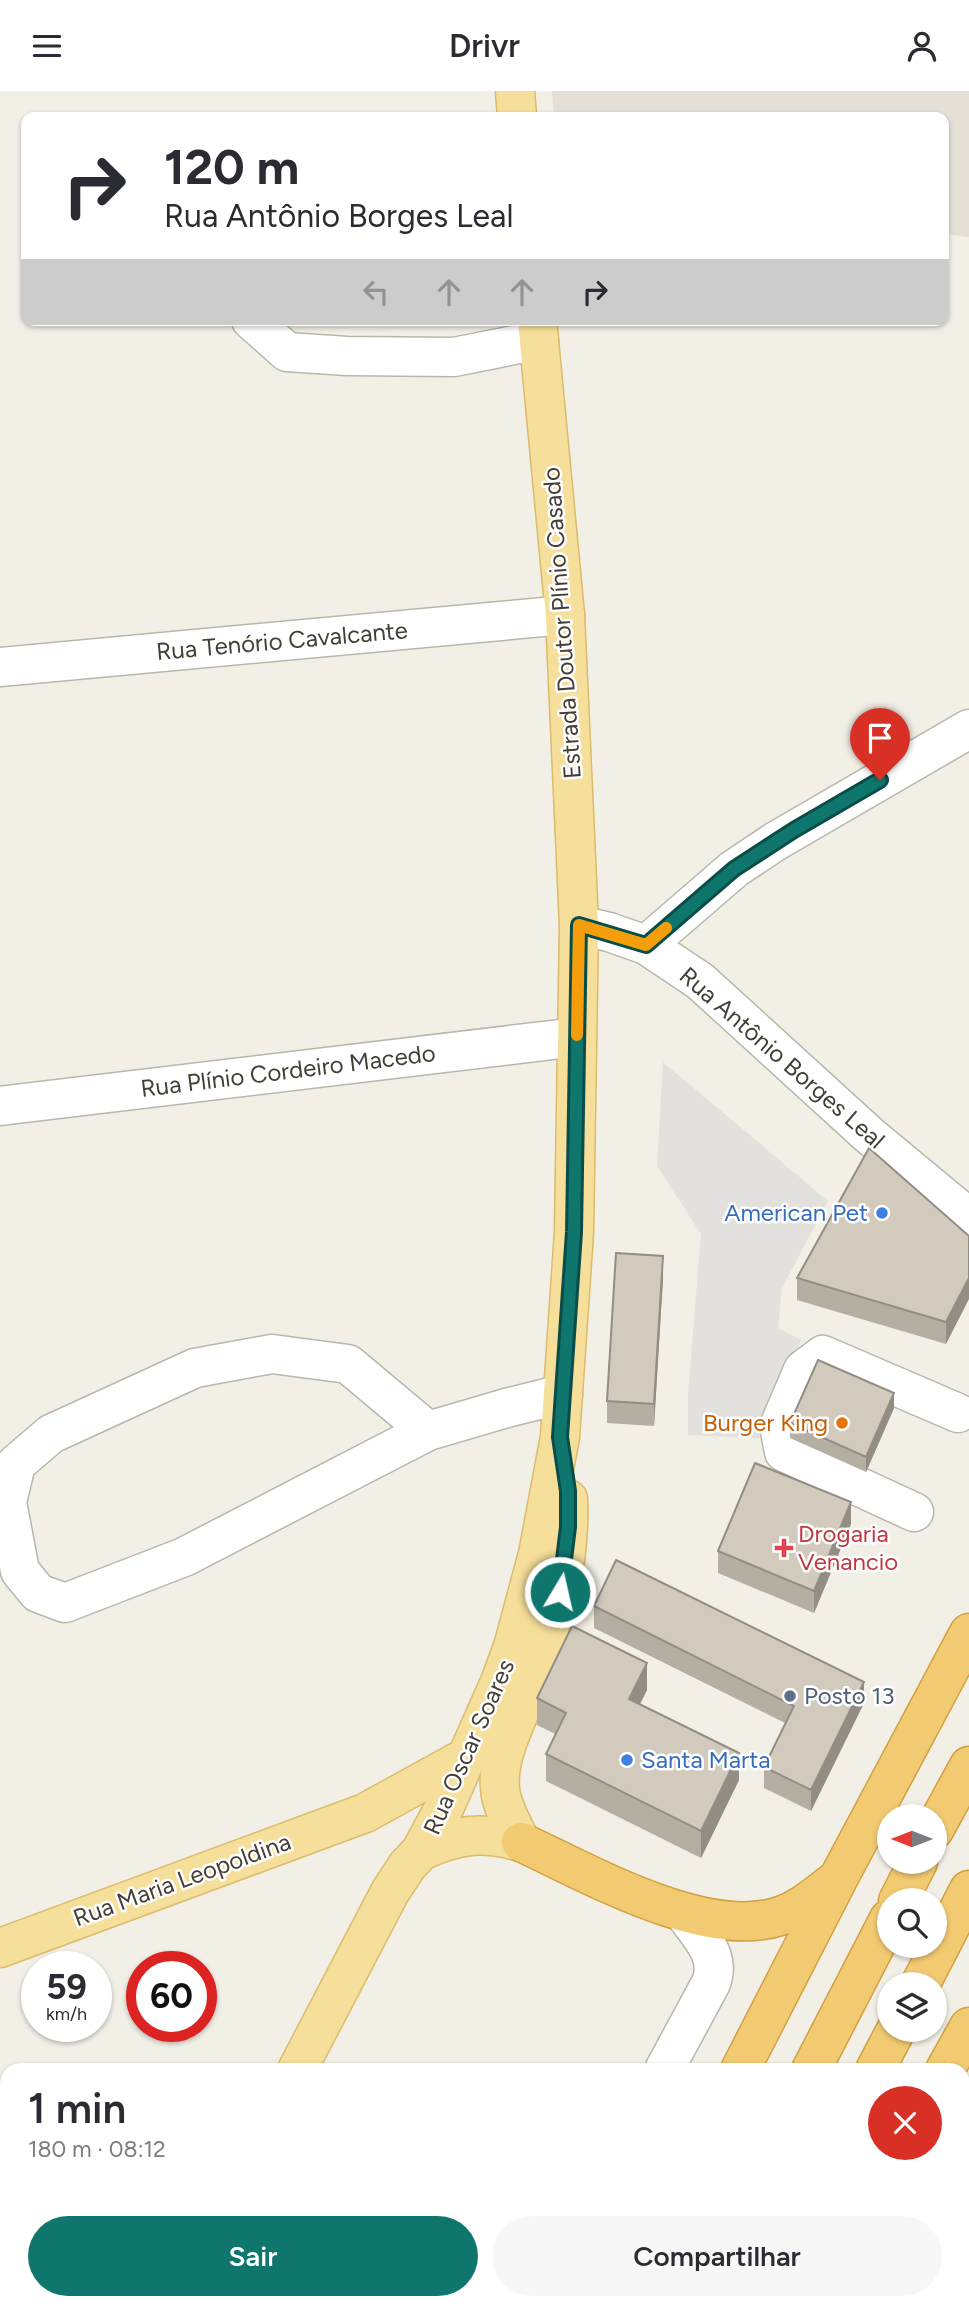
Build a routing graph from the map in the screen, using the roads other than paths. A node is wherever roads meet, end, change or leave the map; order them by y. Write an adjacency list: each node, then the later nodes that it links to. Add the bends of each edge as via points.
1 (515, 91): 2 (main road)
2 (517, 112)
3 (258, 326): 4 (street, via 287,352 347,356 454,357)
4 (538, 330): 5 (main road, Estrada Doutor Plínio Casado)
5 (565, 615): 6 (street, Rua Tenório Cavalcante); 8 (main road, Estrada Doutor Plínio Casado)
6 (0, 667)
7 (969, 729): 9 (street, via 734,869)
8 (579, 925): 9 (street, Rua Antônio Borges Leal); 10 (main road, Rua Oscar Soares)
9 (646, 945): 12 (street, Rua Antônio Borges Leal, via 700,981 869,1135)
10 (577, 1037): 11 (street, Rua Plínio Cordeiro Macedo); 13 (main road, Rua Oscar Soares, via 574,1232)
11 (0, 1106)
12 (969, 1218)
13 (563, 1394): 15 (street); 16 (main road, Rua Oscar Soares)
14 (958, 1413): 17 (street, via 823,1355 803,1370 779,1426 784,1452)
15 (428, 1431): 15 (street, via 184,1557 65,1603 38,1593 20,1570 8,1502 16,1464 51,1434 195,1368 272,1354 348,1364)
16 (560, 1437): 19 (main road, Rua Oscar Soares, via 538,1553 513,1647); 23 (main road, Rua Oscar Soares, via 568,1506 560,1592 551,1629 504,1753 499,1789)
17 (914, 1512)
18 (969, 1633): 25 (highway)
19 (465, 1758): 22 (main road, Rua Maria Leopoldina); 24 (main road, Rua Oscar Soares)
20 (969, 1766): 21 (highway)
21 (947, 1806)
22 (365, 1813): 24 (main road, via 398,1825); 29 (main road, Rua Maria Leopoldina)
23 (521, 1842): 24 (main road, via 463,1836); 27 (highway)
24 (421, 1851): 33 (main road, Rua Oscar Soares, via 390,1892)
25 (839, 1878): 27 (highway, via 793,1911 764,1920); 35 (highway)
26 (969, 1890): 30 (highway)
27 (684, 1913): 34 (street, via 713,1955 715,1969)
28 (877, 1942): 36 (highway)
29 (0, 1948)
30 (927, 1972)
31 (969, 2027): 38 (highway)
32 (890, 2042): 37 (highway)
33 (301, 2063)
34 (668, 2063)
35 (744, 2063)
36 (815, 2063)
37 (879, 2063)
38 (949, 2063)

